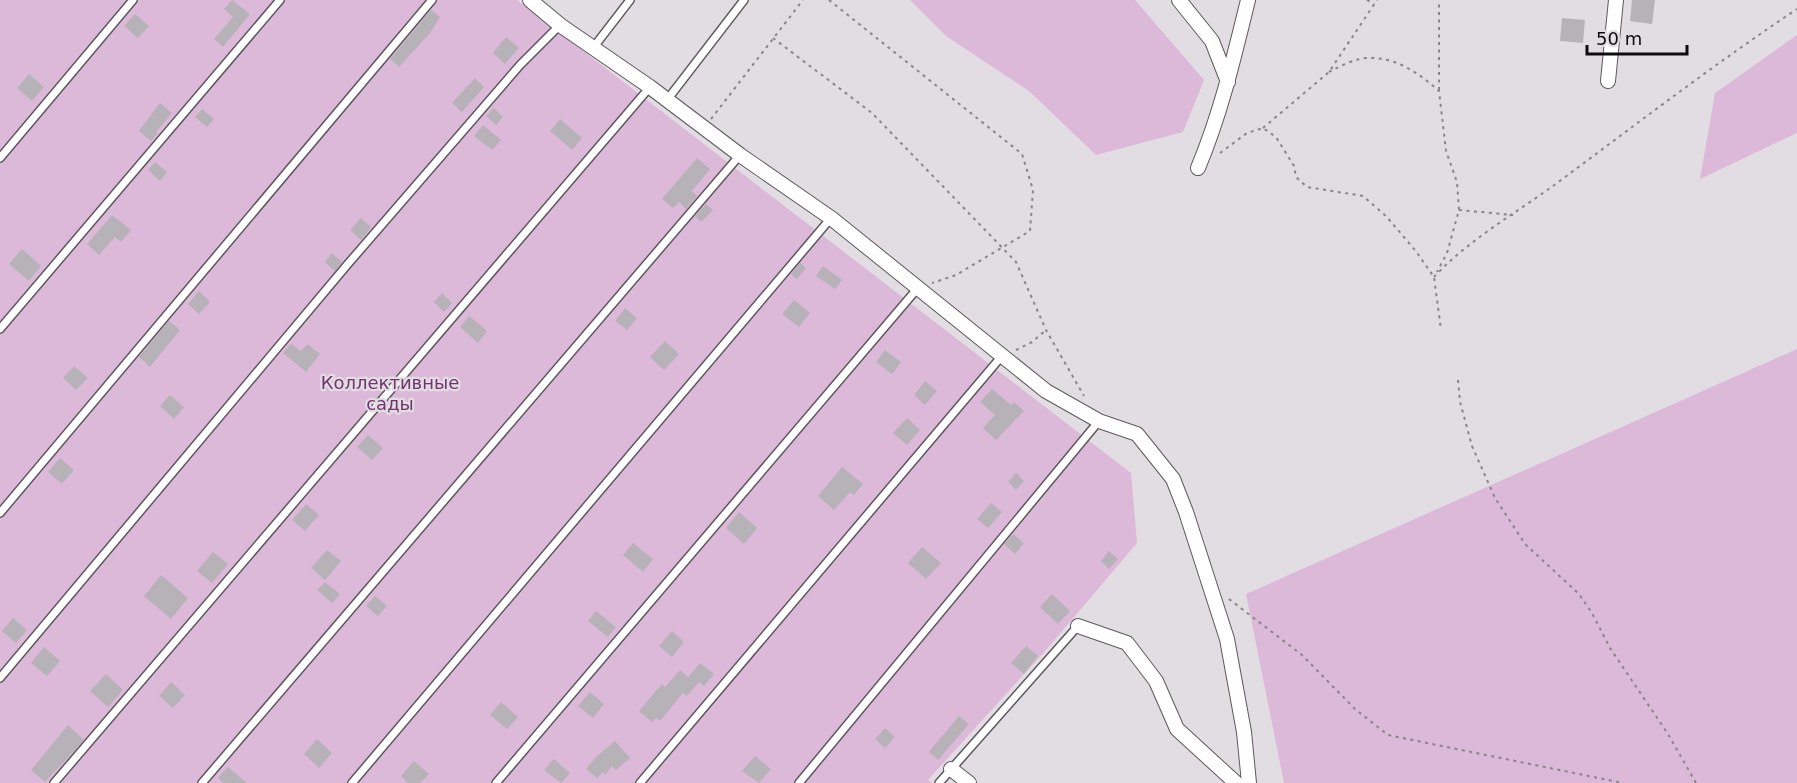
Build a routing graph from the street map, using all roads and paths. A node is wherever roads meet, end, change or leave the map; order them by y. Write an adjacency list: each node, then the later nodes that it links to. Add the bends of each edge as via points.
1 (133, 0): 29 (lane)
2 (280, 0): 37 (lane)
3 (432, 0): 44 (lane)
4 (530, 0): 17 (street)
5 (630, 0): 19 (lane)
6 (744, 0): 25 (lane)
7 (803, 0): 18 (path)
8 (829, 0): 34 (path, via 1022,154 1034,190 1030,231)
9 (1179, 0): 22 (street, via 1212,41)
10 (1248, 0): 22 (street)
11 (1367, 0): 15 (path)
12 (1377, 0): 15 (path)
13 (1440, 0): 24 (path)
14 (1616, 0): 21 (street)
15 (1374, 4): 20 (path)
16 (1797, 9): 32 (path, via 1727,55)
17 (560, 25): 19 (street); 47 (lane, via 520,65 347,265)
18 (772, 38): 26 (path); 34 (path, via 872,113)
19 (593, 48): 23 (street)
20 (1329, 72): 24 (path, via 1369,58 1398,63 1423,76); 27 (path)
21 (1608, 81)
22 (1228, 82): 30 (street)
23 (650, 87): 25 (street); 49 (lane)
24 (1439, 91): 31 (path, via 1446,151 1456,182)
25 (667, 100): 26 (street)
26 (704, 128): 28 (street)
27 (1263, 128): 30 (path, via 1247,134); 35 (path, via 1276,137 1294,166 1296,177 1307,187 1363,196 1386,216)
28 (740, 155): 33 (street); 50 (lane)
29 (0, 158)
30 (1198, 168)
31 (1459, 210): 32 (path); 35 (path, via 1447,253)
32 (1513, 215): 35 (path, via 1450,259)
33 (831, 218): 36 (street); 51 (lane)
34 (1002, 248): 36 (path, via 956,275); 38 (path, via 1016,262)
35 (1434, 277): 39 (path)
36 (917, 289): 40 (street); 52 (lane)
37 (0, 329)
38 (1046, 330): 40 (path, via 1032,342); 42 (path)
39 (1441, 330)
40 (1001, 357): 43 (street, via 1046,391); 53 (lane)
41 (1458, 380): 60 (path, via 1472,446 1495,498 1525,544 1579,594)
42 (1087, 401)
43 (1099, 421): 54 (lane); 58 (street, via 1137,434 1173,479 1227,639 1244,732)
44 (0, 513)
45 (1226, 596): 59 (path, via 1302,655 1355,709 1388,735)
46 (1078, 626): 48 (lane); 57 (street, via 1127,643 1156,681 1177,729)
47 (0, 678)
48 (951, 769): 55 (lane); 56 (street)
49 (54, 783)
50 (202, 783)
51 (352, 783)
52 (496, 783)
53 (640, 783)
54 (799, 783)
55 (939, 783)
56 (969, 783)
57 (1236, 783)
58 (1248, 783)
59 (1623, 783)
60 (1696, 783)

